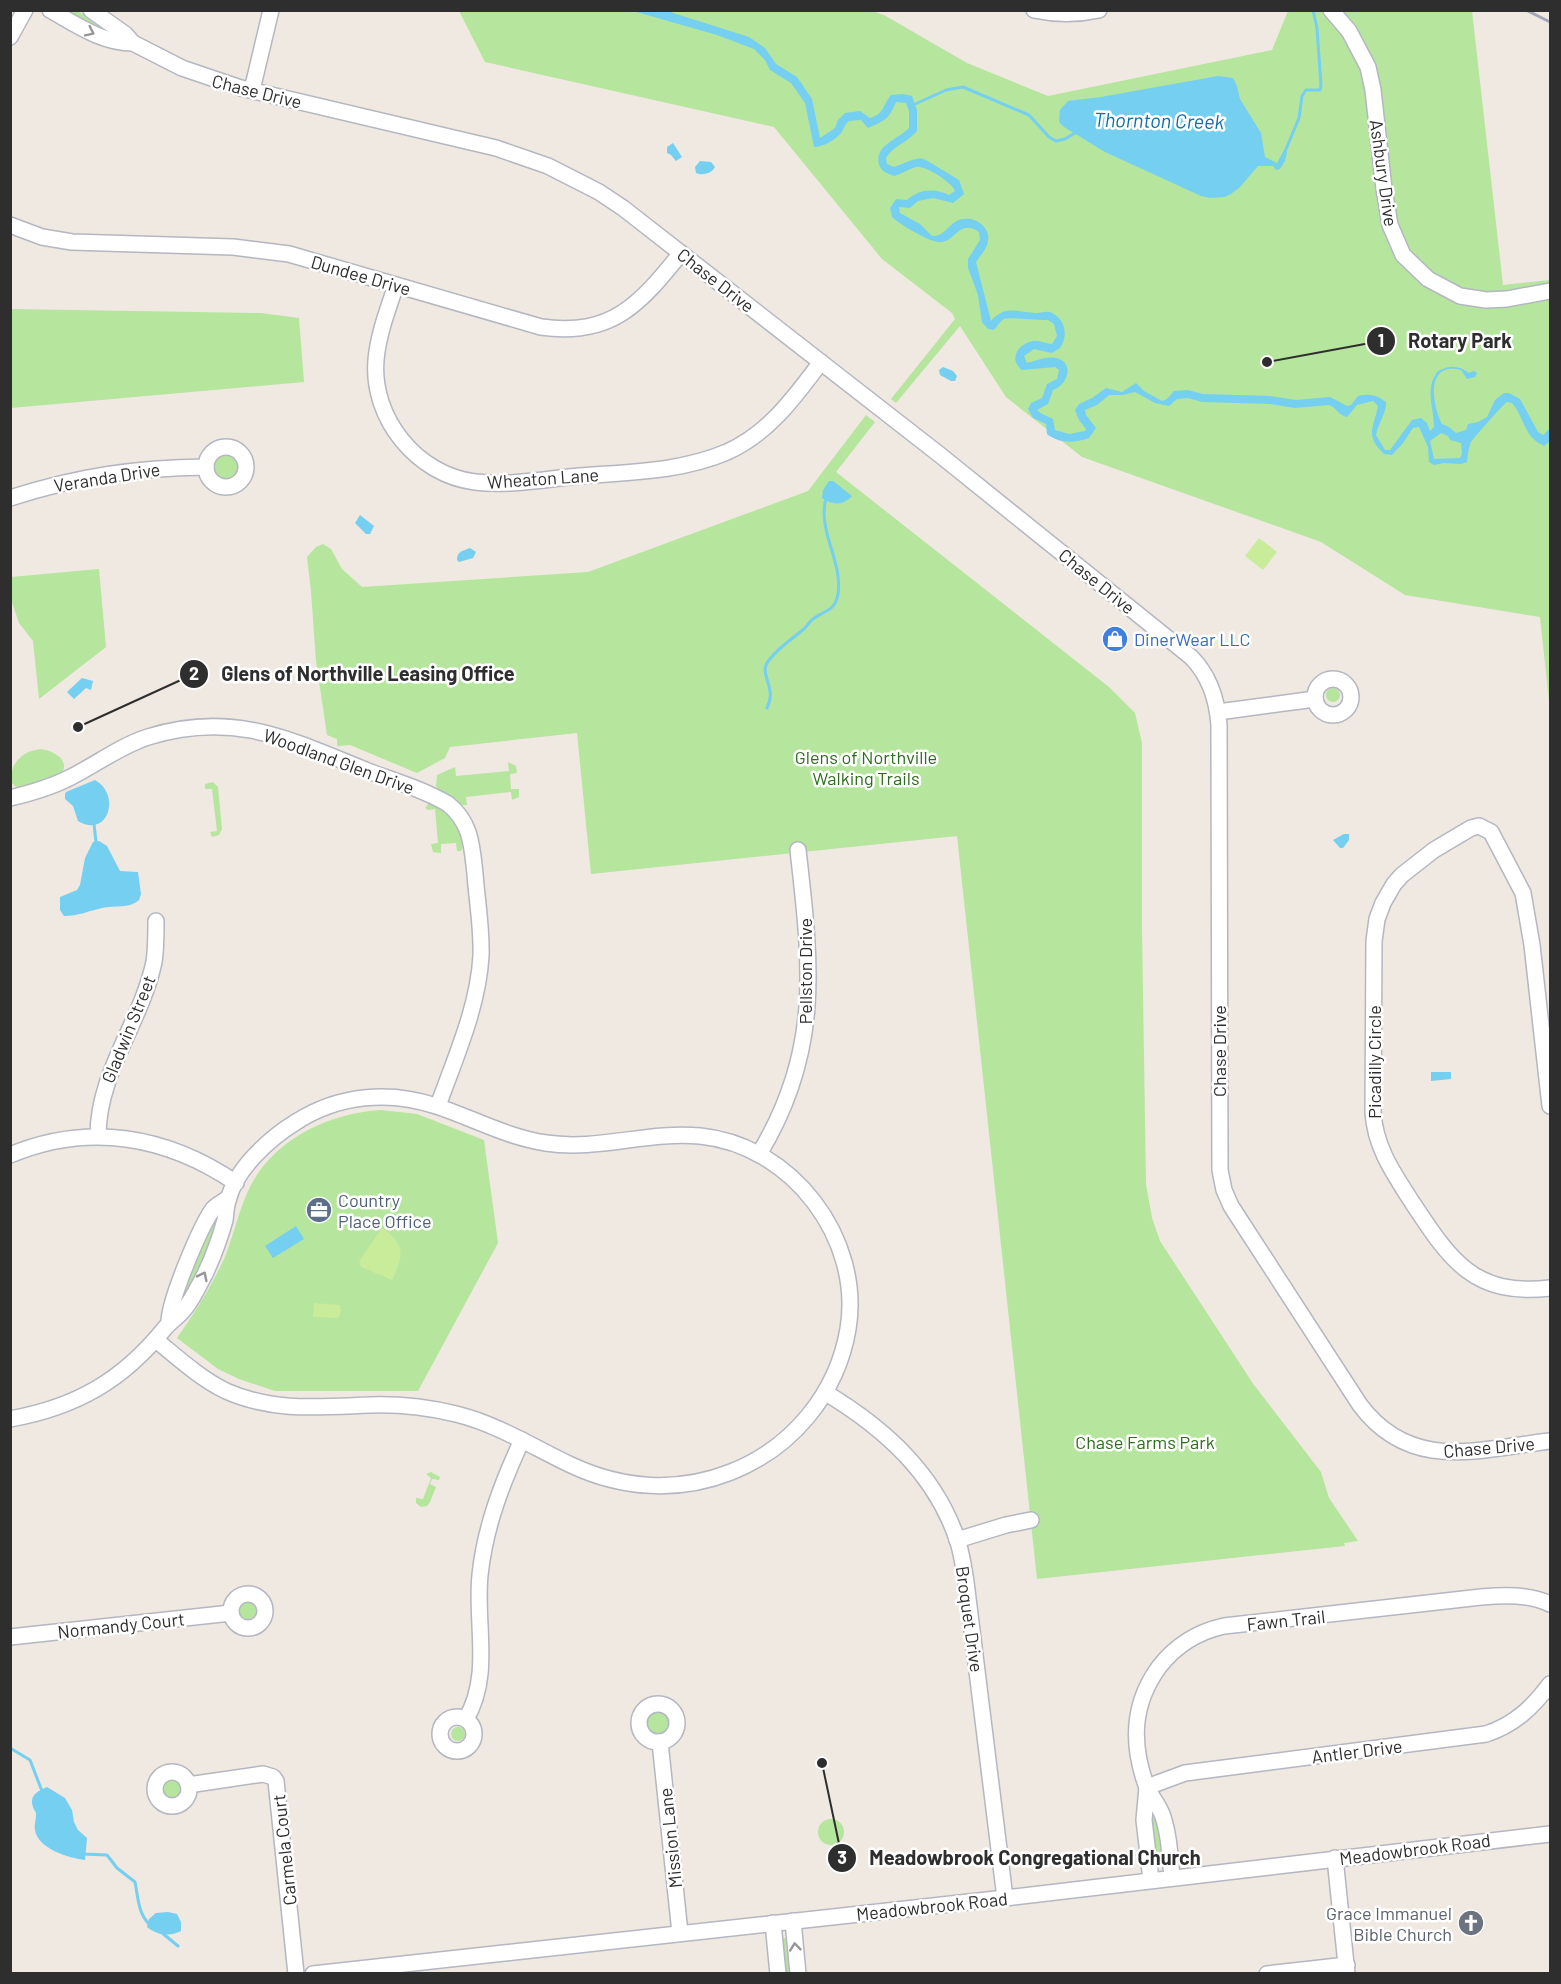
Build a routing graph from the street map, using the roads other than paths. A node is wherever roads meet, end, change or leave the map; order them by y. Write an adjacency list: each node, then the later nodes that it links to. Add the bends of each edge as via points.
1 (25, 10): 8 (street)
2 (50, 10): 9 (street, Chase Drive, one-way to 9, via 87,32 110,41)
3 (91, 10): 9 (street, Chase Drive)
4 (270, 10): 10 (street)
5 (1034, 10): 6 (street, via 1073,15)
6 (1099, 10)
7 (1330, 10): 14 (street, Ashbury Drive, via 1349,31 1368,67 1390,225 1403,255 1428,279 1460,296 1507,299)
8 (10, 37)
9 (133, 43): 10 (street, Chase Drive, via 201,76)
10 (252, 90): 12 (street, Chase Drive, via 445,135 548,166 599,192)
11 (10, 225): 13 (street, Dundee Drive, via 42,237 87,243 262,250)
12 (681, 253): 13 (street, Dundee Drive, via 635,305 612,319 583,327 541,327); 15 (street, Chase Drive)
13 (396, 285): 15 (street, Wheaton Lane, via 376,362 382,403 394,429 417,457 450,475 473,481 650,471 692,464 727,451 766,427)
14 (1551, 291)
15 (821, 362): 19 (street, Chase Drive, via 1179,646 1200,666)
16 (206, 467): 17 (street, Veranda Drive, via 116,472)
17 (10, 498)
18 (1315, 699): 19 (street)
19 (1218, 712): 34 (street, Chase Drive, via 1220,1170 1231,1206 1360,1405 1388,1434 1417,1448 1447,1452)
20 (10, 798): 23 (street, Woodland Glen Drive, via 69,778 123,747 163,733 214,727 262,732 311,747 448,804 460,815 470,834 481,939 470,1014)
21 (798, 850): 26 (street, Pellston Drive, via 808,968 805,1030 783,1108)
22 (156, 921): 25 (street, Gladwin Street, via 151,972 108,1078)
23 (438, 1106): 26 (street, via 510,1135 550,1144 588,1145 699,1136); 28 (street, via 388,1097 343,1101 322,1108 269,1142)
24 (1551, 1106): 29 (street, Picadilly Circle, via 1522,893 1491,832 1475,826 1413,866 1394,884 1379,912 1374,941 1375,1132 1386,1162 1456,1262 1484,1280 1505,1287)
25 (98, 1136): 27 (street, via 67,1139); 28 (street, via 176,1150)
26 (759, 1154): 31 (street, via 790,1176 815,1203 833,1230 844,1257 850,1316 840,1360)
27 (10, 1155)
28 (236, 1183): 30 (street, via 205,1273 184,1308)
29 (1551, 1288)
30 (156, 1340): 32 (street, via 96,1391 50,1410); 33 (street, via 212,1383 250,1400 297,1408 422,1407 467,1417)
31 (826, 1393): 33 (street, via 796,1430 760,1458 729,1473 680,1485 613,1480); 36 (street, Broquet Drive, via 871,1422 898,1446 935,1493)
32 (10, 1419)
33 (522, 1440): 41 (street, via 498,1493 481,1566 479,1686)
34 (1551, 1441)
35 (1031, 1520): 36 (street)
36 (957, 1540): 49 (street, Broquet Drive, via 966,1582)
37 (1551, 1604): 44 (street, Fawn Trail, via 1502,1595 1224,1626 1200,1634 1168,1656 1141,1701 1137,1743)
38 (231, 1613): 39 (street, Normandy Court)
39 (10, 1637)
40 (1551, 1684): 44 (street, Antler Drive, via 1522,1716 1486,1734 1185,1773)
41 (465, 1719)
42 (660, 1742): 52 (street, Mission Lane)
43 (189, 1785): 55 (street, Carmela Court, via 263,1774 276,1781)
44 (1147, 1787): 47 (street, Fawn Trail, via 1162,1814); 48 (street, Fawn Trail, via 1144,1820)
45 (1551, 1834): 46 (street, Meadowbrook Road)
46 (1335, 1858): 47 (street, Meadowbrook Road); 53 (street)
47 (1172, 1877): 48 (street, Meadowbrook Road)
48 (1151, 1880): 49 (street, Meadowbrook Road)
49 (1005, 1898): 50 (street, Meadowbrook Road)
50 (793, 1921): 51 (street, Meadowbrook Road); 58 (street, one-way to 50)
51 (773, 1923): 52 (street, Meadowbrook Road); 57 (street)
52 (680, 1933): 54 (street, Meadowbrook Road)
53 (1347, 1969): 59 (street)
54 (339, 1972): 56 (street, Meadowbrook Road)
55 (296, 1974)
56 (313, 1974)
57 (778, 1974)
58 (798, 1974)
59 (1267, 1974)

